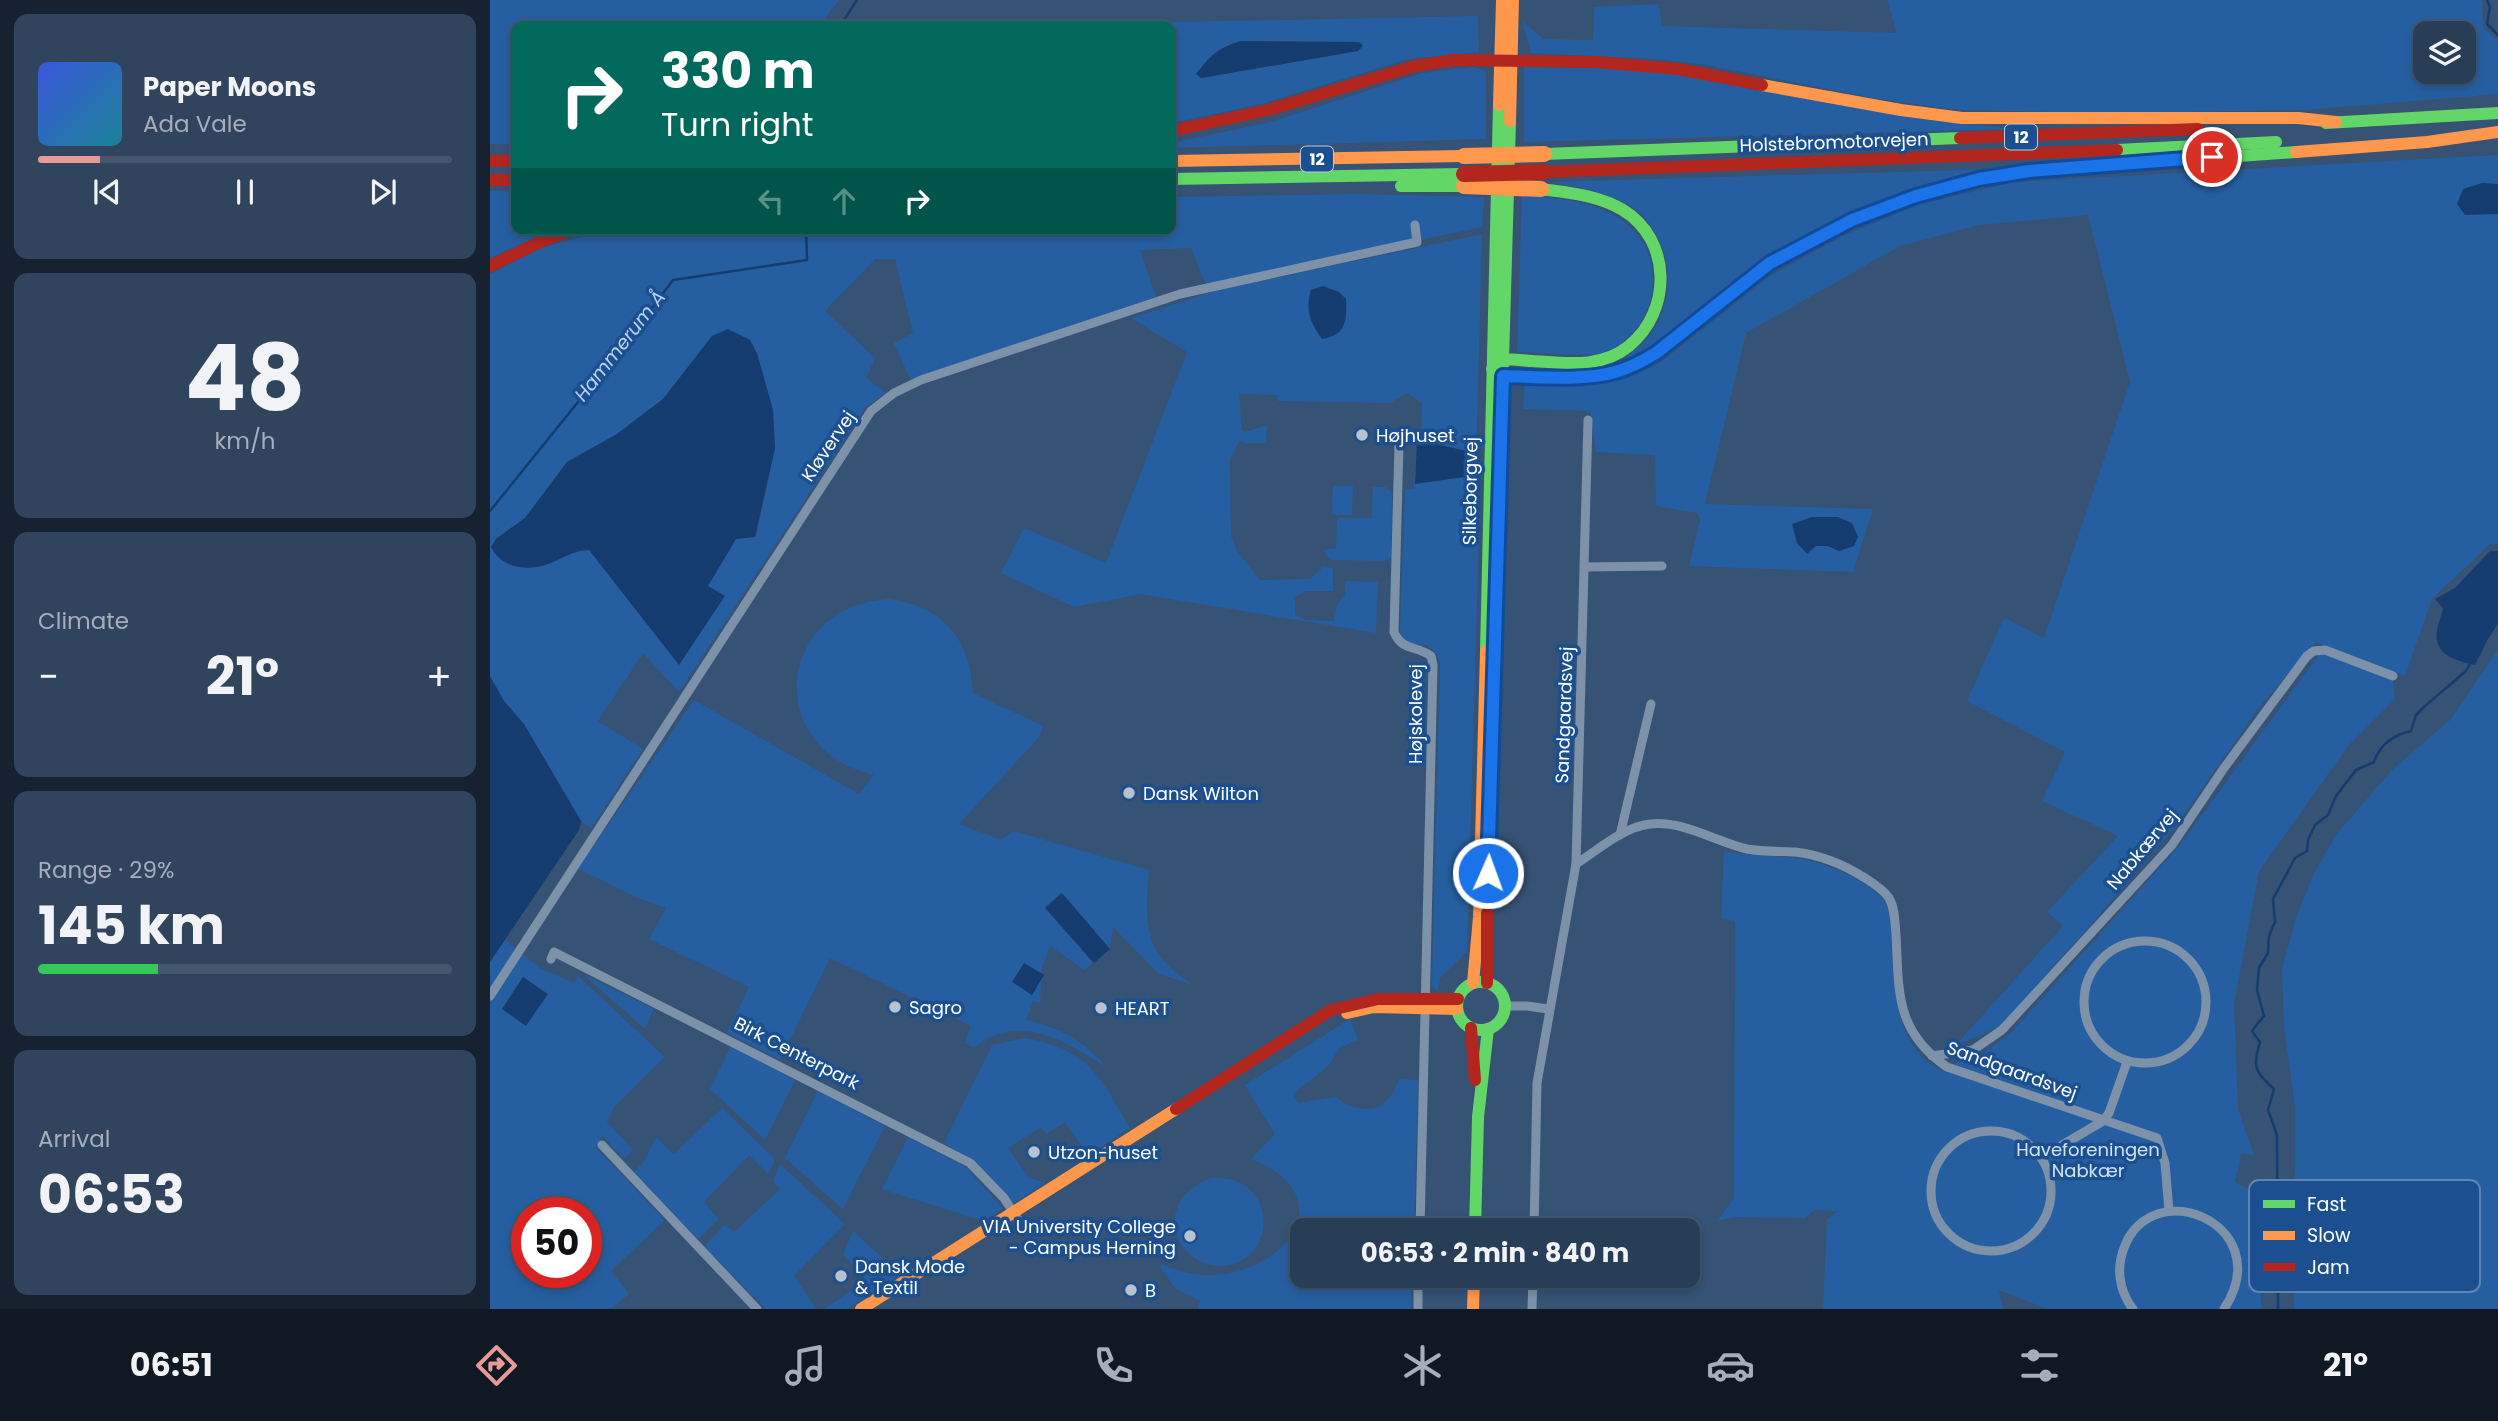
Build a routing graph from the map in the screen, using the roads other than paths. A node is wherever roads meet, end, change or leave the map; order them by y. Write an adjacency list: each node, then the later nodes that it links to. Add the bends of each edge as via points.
1 (1502, 0): 3 (main road, Silkeborgvej)
2 (1513, 0): 3 (main road, Silkeborgvej)
3 (1506, 60): 5 (main road, via 1678,69 1962,118 2298,118); 6 (main road, via 1415,66 1268,110); 18 (main road, Silkeborgvej)
4 (2498, 113): 5 (main road, Holstebromotorvejen / 12)
5 (2336, 122): 9 (main road, Holstebromotorvejen / 12, bridge, via 1544,154)
6 (1176, 130)
7 (2498, 131): 14 (main road, Holstebromotorvejen / 12, bridge, via 1544,172); 18 (main road, via 2427,142 2029,171 1979,179 1916,196 1812,240 1770,263 1656,353 1614,373 1590,376)
8 (490, 161): 10 (main road)
9 (1176, 161)
10 (511, 162)
11 (1176, 179): 14 (main road, 12, via 1326,178 1387,186)
12 (490, 180): 13 (main road)
13 (511, 180)
14 (1464, 180): 18 (main road, bridge, via 1587,195 1636,220 1658,257 1659,305 1648,328 1631,345 1601,361)
15 (1415, 225): 29 (street, Kløvervej, via 1417,242 1180,294 921,380 871,411)
16 (558, 235): 17 (main road)
17 (490, 266)
18 (1500, 368): 28 (main road, Silkeborgvej)
19 (1587, 421): 21 (street, Sandgaardsvej)
20 (1399, 444): 30 (street, Højskolevej, via 1394,632 1398,642 1422,650 1433,665)
21 (1585, 566): 22 (street); 26 (street, Sandgaardsvej)
22 (1662, 566)
23 (2393, 676): 36 (street, Nabkærvej, via 2325,650 2307,656 2172,845 2001,1030 1973,1050)
24 (1650, 704): 25 (street)
25 (1620, 835): 26 (street, Sandgaardsvej); 36 (street, Sandgaardsvej, via 1651,823 1671,825 1748,849 1824,857 1875,885 1889,898 1894,915 1904,1014 1911,1032)
26 (1576, 864): 33 (street, Sandgaardsvej)
27 (551, 959): 43 (street, Birk Centerpark, via 554,952 563,956 970,1163)
28 (1480, 983): 31 (main road, via 1466,987); 32 (main road, via 1500,990)
29 (490, 996)
30 (1425, 1003): 31 (main road); 43 (main road, via 1374,1006 1334,1018); 44 (street)
31 (1457, 1004): 34 (main road, via 1462,1022)
32 (1505, 1006): 33 (street); 35 (main road, via 1501,1020)
33 (1549, 1009): 46 (street, Sandgaardsvej, via 1537,1083)
34 (1471, 1028): 35 (main road); 38 (main road)
35 (1488, 1029): 38 (main road)
36 (1932, 1056): 39 (street, Sandgaardsvej, via 1947,1067)
37 (2127, 1062): 37 (street, via 2108,1052 2084,1017 2083,995 2089,974 2102,957 2120,945 2141,940 2162,943 2182,952 2196,968 2205,988 2203,1020 2187,1047 2169,1059); 39 (street)
38 (1478, 1117): 45 (main road)
39 (2103, 1121): 41 (street); 42 (street, Sandgaardsvej, via 2157,1138 2165,1163)
40 (602, 1145): 50 (street)
41 (2042, 1157): 41 (street, via 2050,1173 2051,1200 2041,1225 2013,1247 1977,1250 1960,1243 1937,1216 1931,1199 1937,1163 1962,1138 1997,1130 2022,1139)
42 (2169, 1211): 56 (street, via 2135,1229 2124,1247 2119,1267 2121,1288); 57 (street, via 2193,1212 2212,1220 2227,1234 2239,1274)
43 (1015, 1215): 51 (main road); 52 (main road)
44 (1420, 1218)
45 (1475, 1218)
46 (1534, 1218)
47 (1418, 1288): 53 (street)
48 (1474, 1288): 54 (main road)
49 (1533, 1288): 55 (street)
50 (757, 1309)
51 (861, 1309)
52 (876, 1309)
53 (1418, 1309)
54 (1473, 1309)
55 (1532, 1309)
56 (2133, 1309)
57 (2224, 1309)

